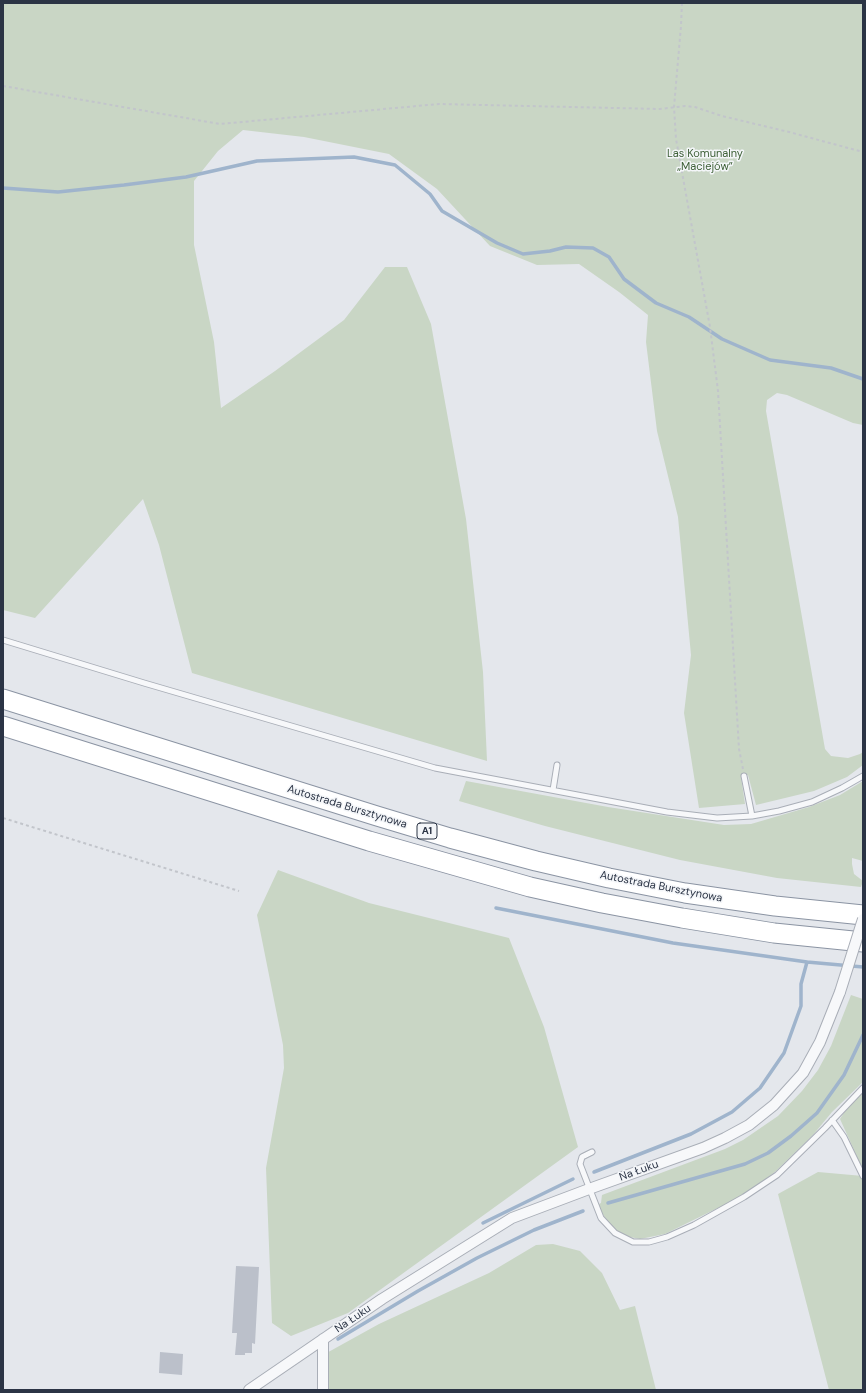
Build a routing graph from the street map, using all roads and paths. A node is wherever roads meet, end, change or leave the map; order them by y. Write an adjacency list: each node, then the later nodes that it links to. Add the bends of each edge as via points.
1 (682, 3): 3 (path)
2 (3, 86): 3 (path, via 220,124 439,104 660,109)
3 (674, 107): 4 (path, via 696,107); 9 (path, via 676,139 710,327 718,391 739,749)
4 (863, 152)
5 (3, 640): 11 (lane, via 435,768)
6 (3, 698): 15 (highway, Autostrada Bursztynowa / A1, via 370,814 536,861 685,893)
7 (3, 726): 17 (highway, A1, via 369,841 530,887 682,918 774,933)
8 (557, 765): 11 (lane)
9 (744, 776): 12 (lane)
10 (863, 776): 12 (lane, via 812,802)
11 (553, 790): 12 (lane, via 667,812 717,818)
12 (752, 816)
13 (3, 818): 14 (path)
14 (239, 892)
15 (863, 915)
16 (863, 919): 22 (street, Na Łuku, bridge, via 829,1022 811,1060 790,1089 766,1112 743,1128 703,1148)
17 (863, 942)
18 (863, 1088): 19 (lane)
19 (832, 1120): 21 (lane, via 844,1137); 22 (lane, via 777,1175 694,1225 661,1239 633,1242 615,1233 601,1218)
20 (592, 1152): 22 (lane, via 582,1157 580,1164)
21 (863, 1176)
22 (589, 1189): 23 (street, Na Łuku, via 512,1218)
23 (322, 1339): 24 (street, Na Łuku); 25 (street, Na Łuku)
24 (250, 1390)
25 (323, 1390)

